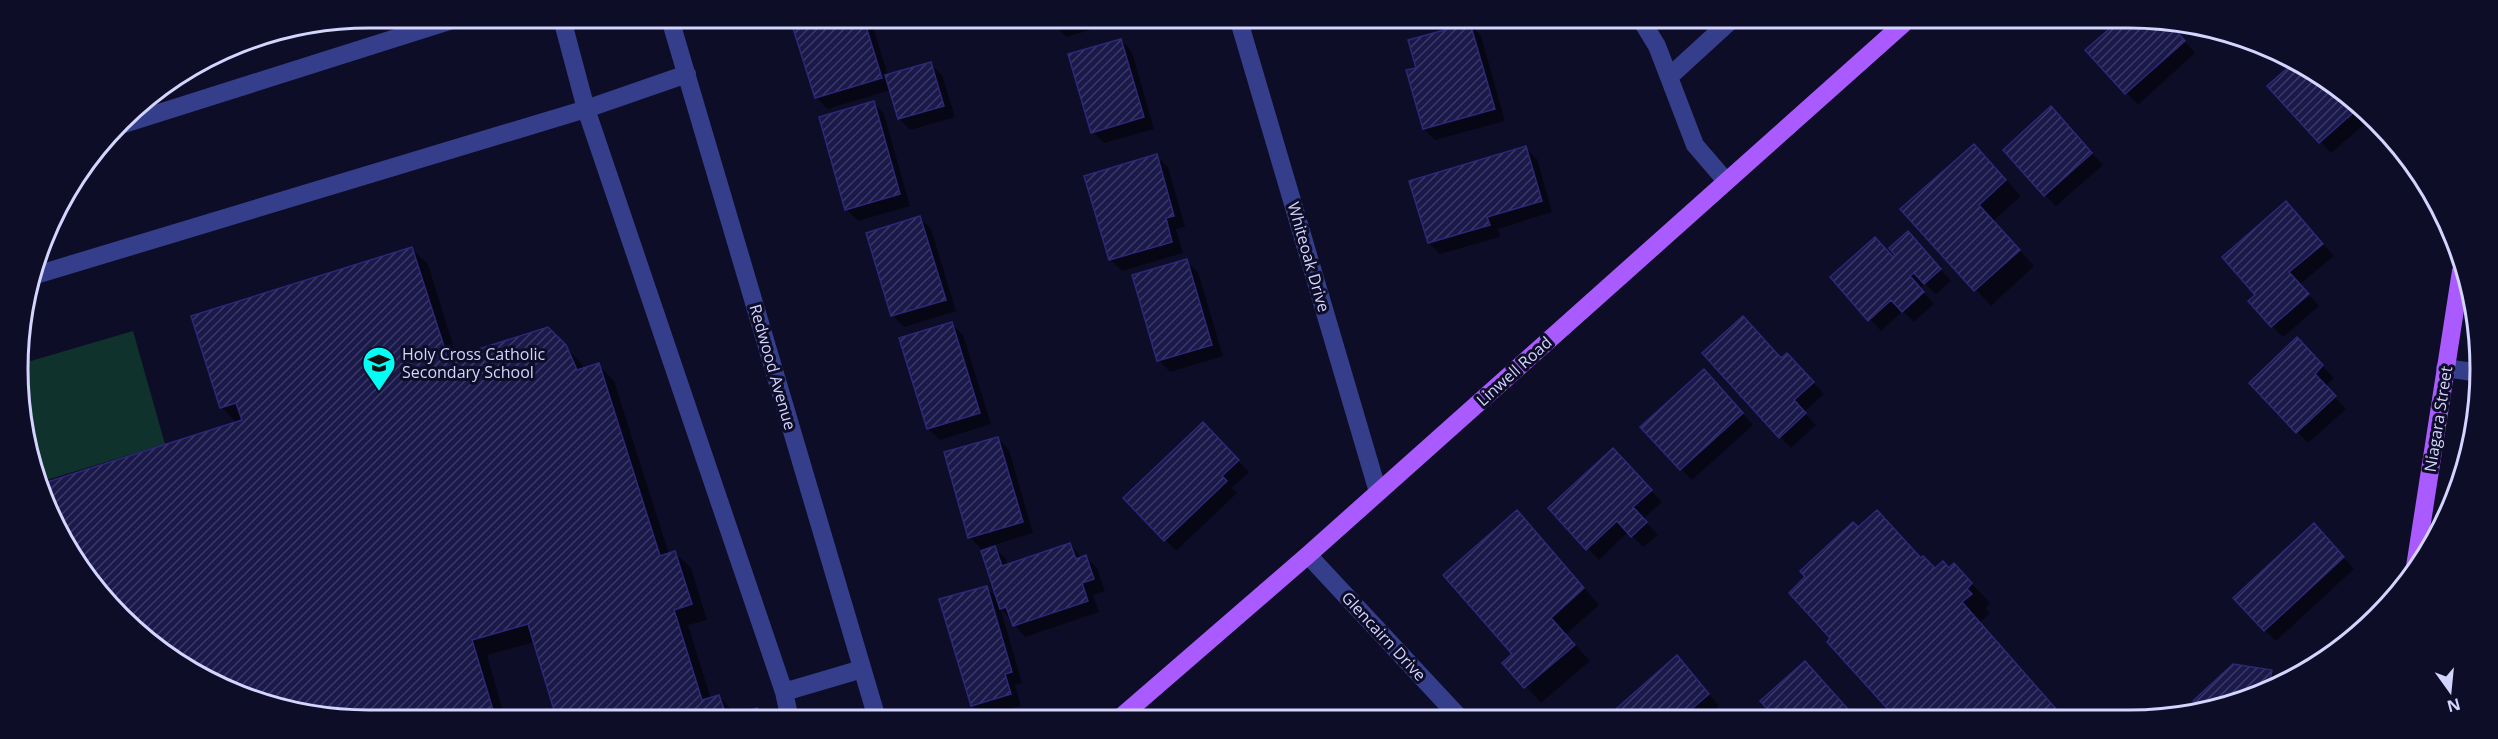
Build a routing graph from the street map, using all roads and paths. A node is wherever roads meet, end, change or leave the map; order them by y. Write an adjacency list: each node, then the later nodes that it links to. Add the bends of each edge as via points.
1 (427, 28): 11 (street)
2 (564, 28): 10 (street)
3 (673, 28): 8 (street, Redwood Avenue)
4 (1241, 28): 17 (street, Whiteoak Drive)
5 (1645, 28): 9 (street)
6 (1723, 28): 9 (street)
7 (1898, 28): 12 (main road, Linwell Road)
8 (687, 74): 10 (street); 20 (street, Redwood Avenue)
9 (1669, 77): 12 (street, via 1695,145)
10 (586, 109): 13 (street); 21 (street)
11 (137, 120)
12 (1726, 181): 17 (main road, Linwell Road)
13 (43, 273)
14 (2459, 284): 15 (main road, Niagara Street)
15 (2445, 368): 16 (street); 18 (main road, Niagara Street)
16 (2470, 372)
17 (1378, 492): 19 (main road, Linwell Road)
18 (2418, 550)
19 (1308, 555): 24 (main road, Linwell Road); 25 (street, Glencairn Drive)
20 (862, 669): 21 (street); 23 (street, Redwood Avenue)
21 (784, 692): 22 (street)
22 (788, 710)
23 (874, 710)
24 (1129, 710)
25 (1452, 710)

